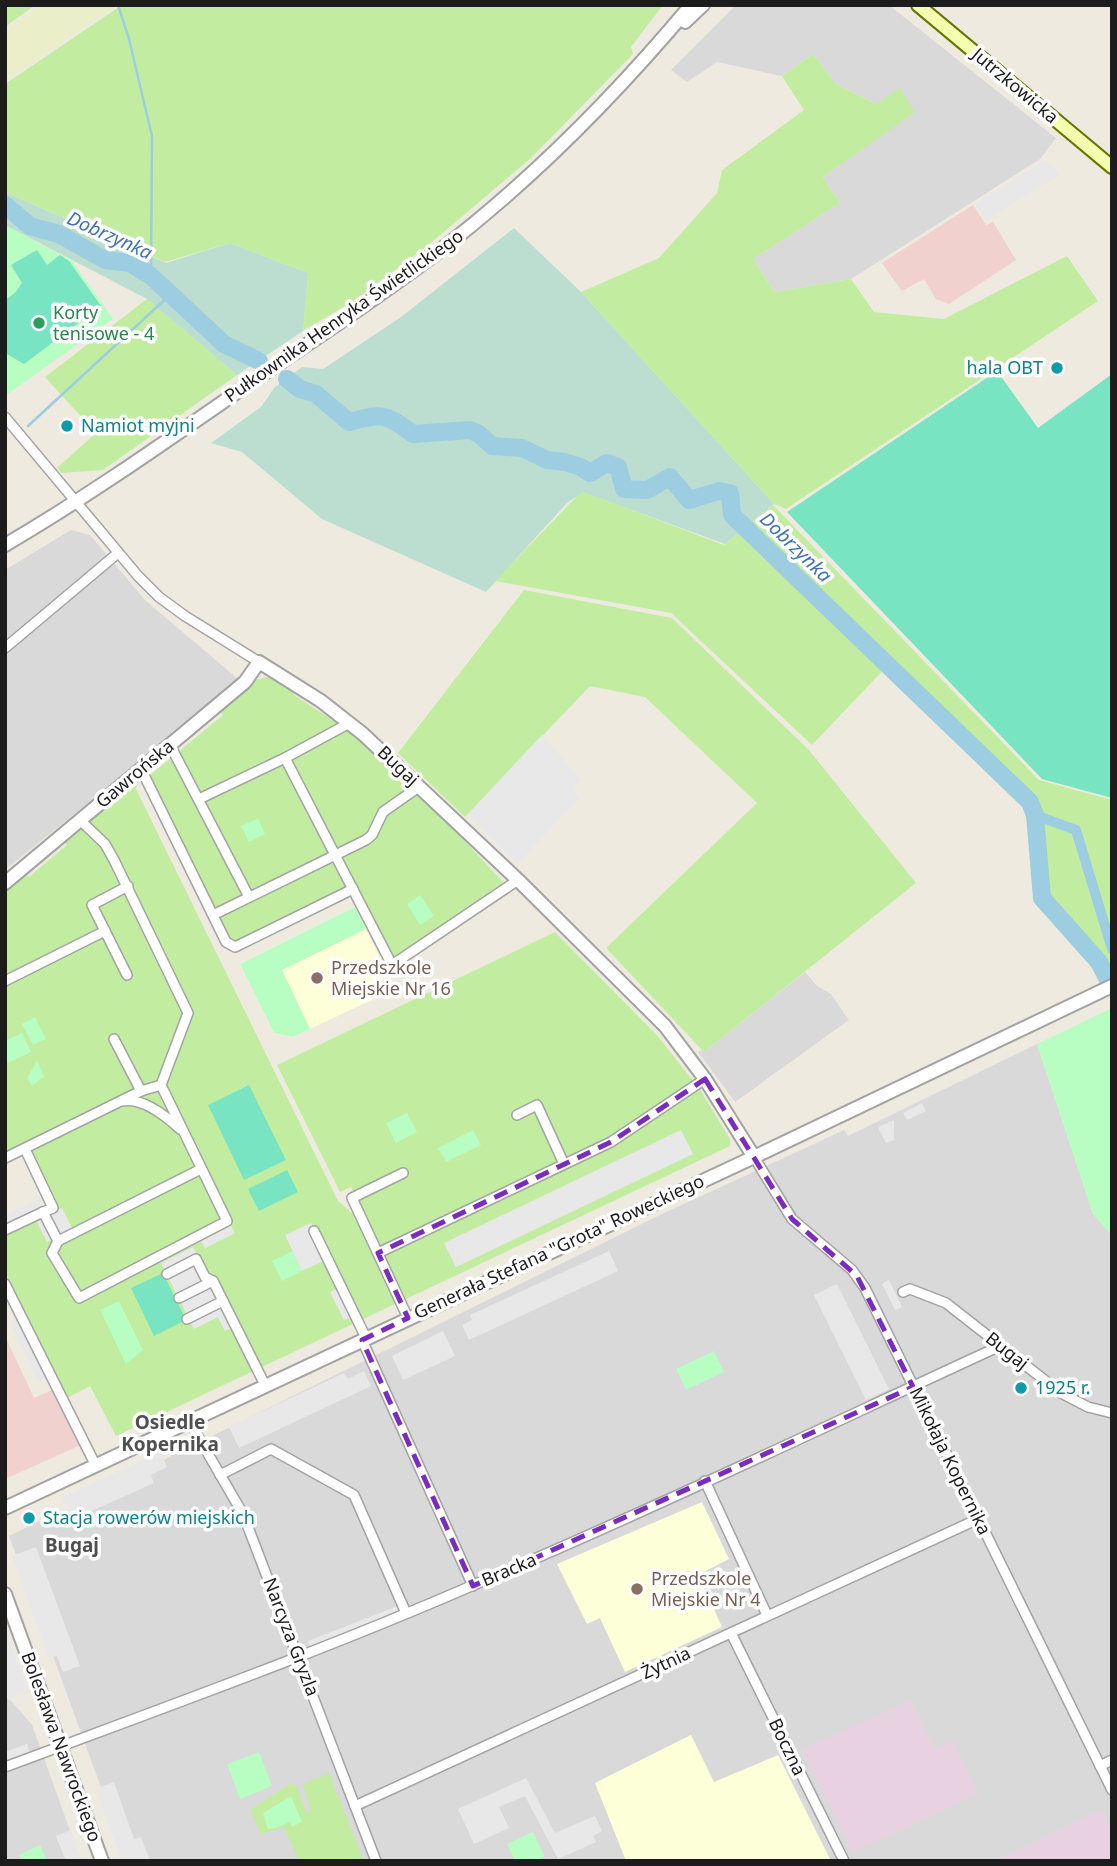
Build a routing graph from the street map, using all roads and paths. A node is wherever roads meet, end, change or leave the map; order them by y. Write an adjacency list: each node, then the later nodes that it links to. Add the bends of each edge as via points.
1 (691, 5): 4 (street, Pułkownika Henryka Świetlickiego)
2 (703, 5): 4 (street, Pułkownika Henryka Świetlickiego)
3 (918, 5): 5 (main road, Jutrzkowicka)
4 (654, 50): 7 (street, Pułkownika Henryka Świetlickiego, via 542,163 434,255)
5 (1112, 167)
6 (5, 416): 7 (street, Bugaj)
7 (77, 502): 8 (street, Pułkownika Henryka Świetlickiego); 9 (street, Bugaj)
8 (5, 545)
9 (118, 553): 10 (street); 11 (street, Bugaj, via 159,597)
10 (5, 648)
11 (259, 662): 12 (street, Bugaj); 13 (street, Gawrońska, via 245,682)
12 (348, 722): 14 (street); 16 (street, Bugaj)
13 (170, 745): 15 (street, Gawrońska); 17 (street)
14 (285, 758): 17 (street); 19 (street)
15 (141, 769): 18 (street, Gawrońska); 25 (street)
16 (420, 786): 19 (street, via 383,812 366,840); 20 (street, Bugaj)
17 (199, 800): 24 (street)
18 (80, 820): 21 (street, Gawrońska); 22 (street, via 105,844)
19 (335, 856): 23 (street); 24 (street)
20 (518, 880): 23 (street, via 392,965); 31 (street, Bugaj, via 665,1026)
21 (5, 883)
22 (128, 886): 26 (street, via 92,905); 32 (street, via 188,1013)
23 (353, 890): 25 (street, via 235,947 226,942)
24 (249, 897): 25 (street)
25 (213, 915)
26 (105, 931): 27 (street); 28 (street)
27 (127, 975)
28 (5, 981)
29 (1110, 987): 38 (street, Generała Stefana "Grota" Roweckiego)
30 (114, 1039): 33 (street)
31 (705, 1079): 38 (street, Bugaj); 40 (street, via 611,1142)
32 (161, 1085): 33 (street); 36 (street)
33 (141, 1091): 34 (street)
34 (117, 1103): 36 (street, via 141,1103 179,1128); 37 (street)
35 (517, 1115): 40 (street, via 537,1105)
36 (189, 1143): 41 (street)
37 (24, 1149): 39 (street); 43 (street, via 53,1208)
38 (754, 1157): 54 (street, Generała Stefana "Grota" Roweckiego); 59 (street, Mikołaja Kopernika, via 792,1219 857,1276)
39 (5, 1158)
40 (564, 1164): 47 (street)
41 (201, 1169): 46 (street); 46 (street, via 227,1221 79,1298 52,1252)
42 (403, 1173): 47 (street, via 352,1198)
43 (43, 1212): 44 (street); 46 (street)
44 (5, 1230)
45 (314, 1231): 56 (street)
46 (58, 1241)
47 (378, 1253): 54 (street)
48 (167, 1274): 49 (street, via 196,1259 205,1277)
49 (213, 1281): 52 (street); 53 (street)
50 (5, 1284): 62 (street)
51 (904, 1292): 57 (street, Bugaj, via 910,1289 946,1303)
52 (179, 1298)
53 (223, 1301): 55 (street); 58 (street)
54 (408, 1318): 56 (street, Generała Stefana "Grota" Roweckiego)
55 (187, 1319)
56 (364, 1339): 58 (street, Generała Stefana "Grota" Roweckiego); 67 (street)
57 (1000, 1346): 59 (street, Bracka); 60 (street, Bugaj, via 1061,1393)
58 (265, 1385): 61 (street, Generała Stefana "Grota" Roweckiego)
59 (913, 1387): 64 (street, Bracka); 66 (street, Mikołaja Kopernika)
60 (1112, 1413)
61 (189, 1421): 62 (street, Generała Stefana "Grota" Roweckiego); 63 (street, Narcyza Gryzla)
62 (96, 1466): 65 (street, Generała Stefana "Grota" Roweckiego)
63 (220, 1475): 69 (street, via 271,1449 354,1495); 72 (street, Narcyza Gryzla, via 243,1514)
64 (705, 1481): 67 (street, Bracka); 70 (street)
65 (5, 1507)
66 (978, 1519): 70 (street, Żytnia); 75 (street, Mikołaja Kopernika)
67 (473, 1586): 69 (street, Bracka)
68 (5, 1594): 73 (street, Bolesława Nawrockiego)
69 (406, 1613): 72 (street, Bracka)
70 (767, 1615): 71 (street, Żytnia)
71 (731, 1633): 78 (street, Żytnia); 81 (street, Boczna)
72 (298, 1656): 73 (street, Bracka); 78 (street, Narcyza Gryzla)
73 (61, 1746): 76 (street, Bracka); 79 (street, Bolesława Nawrockiego)
74 (1112, 1760): 75 (street)
75 (1100, 1766): 77 (street, Mikołaja Kopernika)
76 (5, 1767)
77 (1112, 1790)
78 (355, 1806): 80 (street, Narcyza Gryzla)
79 (102, 1861)
80 (376, 1861)
81 (844, 1861)

